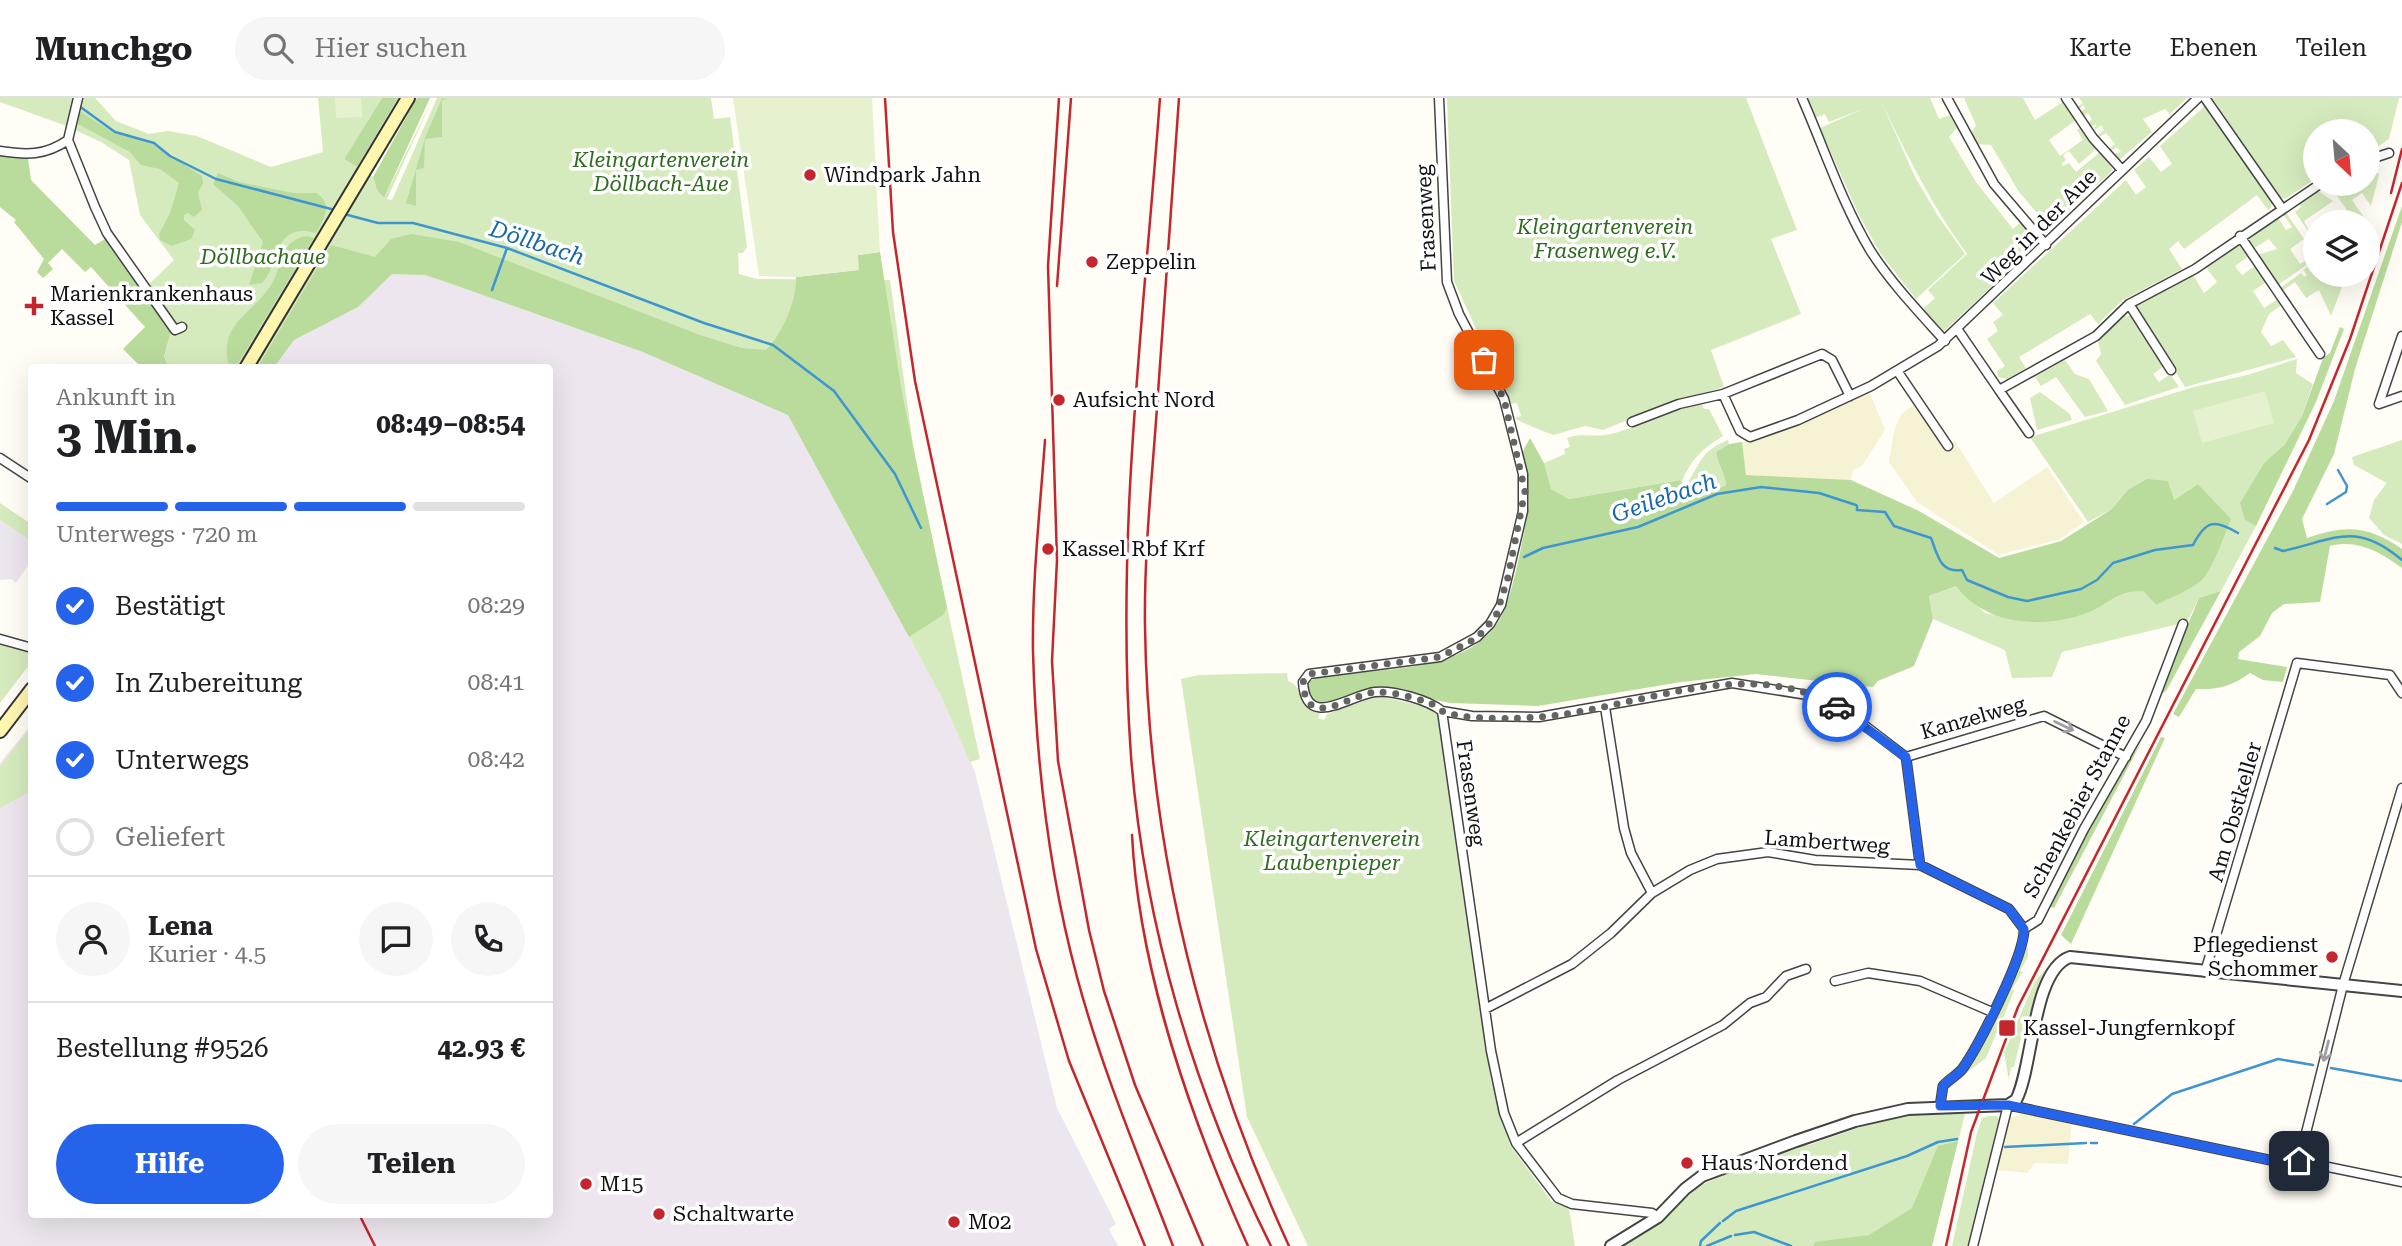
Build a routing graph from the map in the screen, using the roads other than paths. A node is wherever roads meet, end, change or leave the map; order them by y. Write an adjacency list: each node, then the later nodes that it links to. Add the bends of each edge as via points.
1 (408, 98): 25 (main road)
2 (1439, 98): 43 (street, Frasenweg, via 1447,282 1500,389 1523,474 1523,510 1511,563 1496,616 1477,638 1456,651 1309,674 1303,682 1311,705 1326,709 1379,692 1433,704)
3 (1802, 98): 22 (street, via 1871,250)
4 (1947, 98): 17 (street, via 1994,184)
5 (2066, 98): 13 (street)
6 (2199, 98): 13 (street, Weg in der Aue)
7 (2205, 98): 15 (street)
8 (78, 103): 9 (street)
9 (68, 140): 10 (street, via 39,154); 19 (street, via 107,233 175,330)
10 (0, 151)
11 (2389, 153): 12 (street)
12 (2380, 156)
13 (2122, 170): 17 (street, Weg in der Aue)
14 (2303, 194): 15 (street)
15 (2281, 207): 16 (street)
16 (2240, 236): 18 (street, via 2195,269); 23 (street)
17 (2046, 245): 20 (street, Weg in der Aue)
18 (2129, 304): 26 (street); 28 (street, via 2096,335)
19 (182, 327)
20 (1958, 330): 22 (street, Weg in der Aue); 28 (street)
21 (2402, 336): 24 (street)
22 (1945, 341): 27 (street, Weg in der Aue)
23 (2320, 354)
24 (2399, 354): 31 (street, via 2379,404)
25 (248, 364)
26 (2171, 370)
27 (1898, 372): 30 (street, Weg in der Aue); 34 (street)
28 (1999, 390): 33 (street)
29 (1723, 394): 30 (street, via 1822,354 1832,360); 30 (street, Weg in der Aue, via 1740,430 1750,437); 32 (street)
30 (1850, 396)
31 (2402, 396)
32 (1632, 422)
33 (2029, 433)
34 (1948, 446)
35 (0, 458): 36 (street)
36 (28, 476)
37 (2183, 624): 46 (street, Schenkebier Stanne, via 2146,720)
38 (0, 639): 39 (street)
39 (28, 647)
40 (2402, 693): 52 (street, Am Obstkeller, via 2390,675 2297,663)
41 (28, 694): 44 (main road)
42 (1605, 707): 43 (street, via 1539,718); 45 (street, via 1732,683 1775,688 1820,697); 49 (street, via 1624,828)
43 (1443, 711): 56 (street, Frasenweg)
44 (0, 731)
45 (1906, 757): 46 (street, Kanzelweg, one-way to 46, via 2044,716); 48 (street)
46 (2126, 757): 50 (street, Schenkebier Stanne, via 2038,920)
47 (2402, 788): 54 (street)
48 (1920, 865): 49 (street, Lambertweg, via 1815,860 1768,852 1717,859); 50 (street, Lambertweg, via 2009,909)
49 (1651, 893): 56 (street, Lambertweg, via 1572,964)
50 (2024, 929): 57 (street, Schenkebier Stanne, via 2022,949)
51 (1806, 969): 60 (street, via 1786,976 1766,997 1750,1003 1723,1025 1618,1080)
52 (2205, 972): 54 (street); 58 (street, via 2082,956 2062,960 2051,975 2028,1045 2020,1093)
53 (1835, 981): 57 (street, via 1868,973 1920,981)
54 (2343, 985): 55 (street); 61 (street, one-way to 61)
55 (2402, 991)
56 (1485, 1009): 60 (street, Frasenweg, via 1504,1113)
57 (1992, 1012): 59 (street, Schenkebier Stanne, via 1963,1069 1943,1086)
58 (2008, 1105): 59 (street); 61 (street, via 2289,1164); 67 (street)
59 (1940, 1106): 64 (street, via 1855,1121 1702,1176)
60 (1516, 1143): 63 (street, Frasenweg, via 1558,1198)
61 (2299, 1161): 62 (street)
62 (2402, 1182)
63 (1630, 1210): 64 (street, Frasenweg); 65 (street, via 1638,1222)
64 (1658, 1217): 65 (street)
65 (1636, 1231): 66 (street)
66 (1611, 1246)
67 (1973, 1246)

